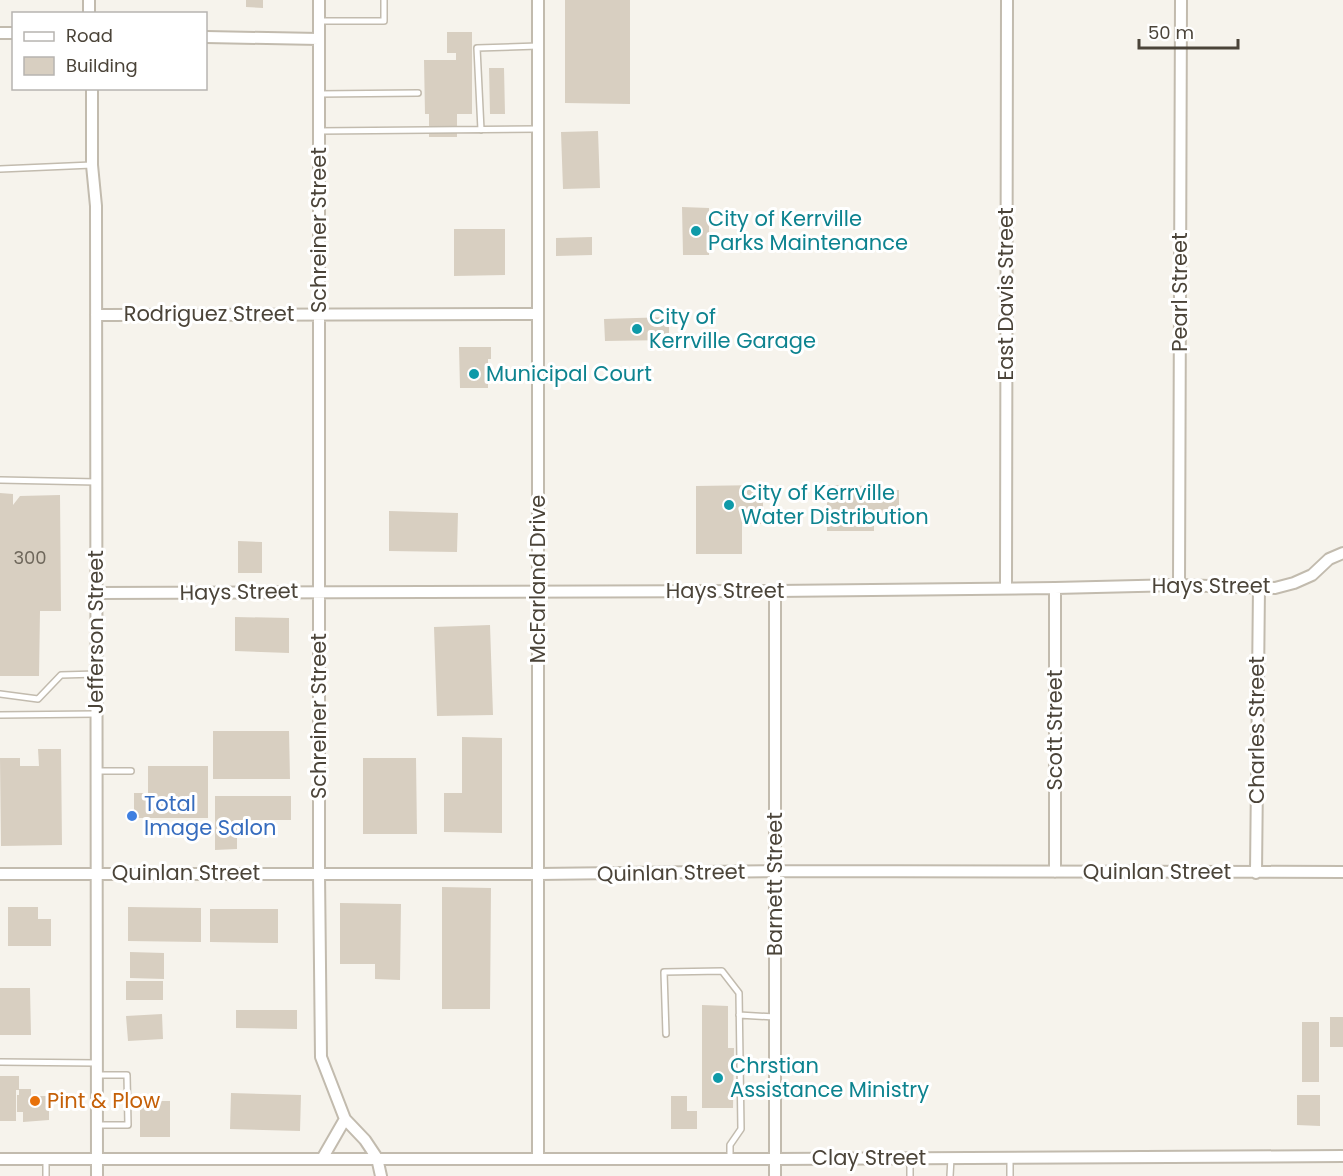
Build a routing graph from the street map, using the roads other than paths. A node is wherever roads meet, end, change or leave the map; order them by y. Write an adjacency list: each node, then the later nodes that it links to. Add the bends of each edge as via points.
1 (319, 0): 6 (street, Schreiner Street)
2 (384, 0): 6 (lane, via 384,21)
3 (538, 0): 9 (street, McFarland Drive)
4 (1007, 0): 26 (street, East Davis Street)
5 (1181, 0): 24 (street, Pearl Street)
6 (319, 21): 8 (street, Schreiner Street)
7 (207, 37): 8 (street)
8 (319, 39): 12 (street, Schreiner Street)
9 (538, 45): 13 (street, McFarland Drive); 14 (lane, via 477,48)
10 (92, 90): 16 (street, Jefferson Street)
11 (418, 93): 12 (lane)
12 (319, 94): 15 (street, Schreiner Street)
13 (538, 129): 14 (lane); 19 (street, McFarland Drive)
14 (481, 130): 15 (lane)
15 (319, 131): 18 (street, Schreiner Street)
16 (92, 165): 17 (lane); 20 (street, Jefferson Street)
17 (0, 169)
18 (319, 314): 19 (street, Rodriguez Street); 20 (street, Rodriguez Street); 28 (street, Schreiner Street)
19 (538, 314): 30 (street, McFarland Drive)
20 (96, 315): 22 (street, Jefferson Street)
21 (0, 480): 22 (lane)
22 (97, 482): 31 (street, Jefferson Street)
23 (1343, 553): 25 (street, Hays Street, via 1294,584)
24 (1179, 585): 25 (street, Hays Street); 27 (street, Hays Street)
25 (1259, 587): 42 (street, Charles Street)
26 (1006, 588): 27 (street, Hays Street); 29 (street, Hays Street)
27 (1055, 588): 39 (street, Scott Street)
28 (319, 591): 30 (street, Hays Street); 31 (street, Hays Street); 44 (street, Schreiner Street)
29 (775, 591): 30 (street, Hays Street); 38 (street, Barnett Street)
30 (538, 592): 45 (street, McFarland Drive)
31 (96, 593): 32 (street, Jefferson Street)
32 (97, 674): 33 (lane, via 61,675 38,699); 34 (street, Jefferson Street)
33 (0, 694)
34 (96, 714): 35 (lane); 36 (street, Jefferson Street)
35 (0, 715)
36 (96, 771): 37 (lane); 41 (street, Jefferson Street)
37 (131, 771)
38 (775, 871): 39 (street, Quinlan Street); 45 (street, Quinlan Street); 47 (street, Barnett Street)
39 (1055, 872): 42 (street, Quinlan Street)
40 (1343, 872): 42 (street, Quinlan Street)
41 (96, 873): 43 (street, Quinlan Street); 44 (street, Quinlan Street); 50 (street, Jefferson Street)
42 (1256, 873)
43 (0, 874)
44 (319, 874): 45 (street, Quinlan Street); 51 (street, Schreiner Street, via 321,1057)
45 (539, 874): 62 (street, McFarland Drive)
46 (739, 1015): 47 (lane); 48 (lane, via 739,993 722,971 664,972); 63 (lane, via 741,1129 730,1145)
47 (775, 1017): 64 (street, Barnett Street)
48 (666, 1034)
49 (0, 1062): 50 (lane)
50 (97, 1069): 52 (street, Jefferson Street); 52 (lane, via 127,1075 128,1125)
51 (345, 1119): 55 (street, Schreiner Street); 61 (street)
52 (97, 1125): 60 (street, Jefferson Street)
53 (1343, 1156): 54 (street, Clay Street)
54 (1010, 1157): 57 (street, Clay Street); 71 (lane)
55 (377, 1158): 61 (street, Clay Street); 62 (street, Clay Street); 67 (street, Schreiner Street)
56 (910, 1158): 57 (street, Clay Street); 64 (street, Clay Street); 69 (lane)
57 (951, 1158): 70 (lane)
58 (0, 1159): 59 (street, Clay Street)
59 (46, 1159): 60 (street, Clay Street); 65 (lane)
60 (97, 1159): 61 (street, Clay Street); 66 (street, Jefferson Street)
61 (322, 1159)
62 (538, 1159): 63 (street, Clay Street)
63 (730, 1159): 64 (street, Clay Street)
64 (775, 1159): 68 (street, Barnett Street)
65 (46, 1176)
66 (97, 1176)
67 (381, 1176)
68 (775, 1176)
69 (910, 1176)
70 (950, 1176)
71 (1010, 1176)

